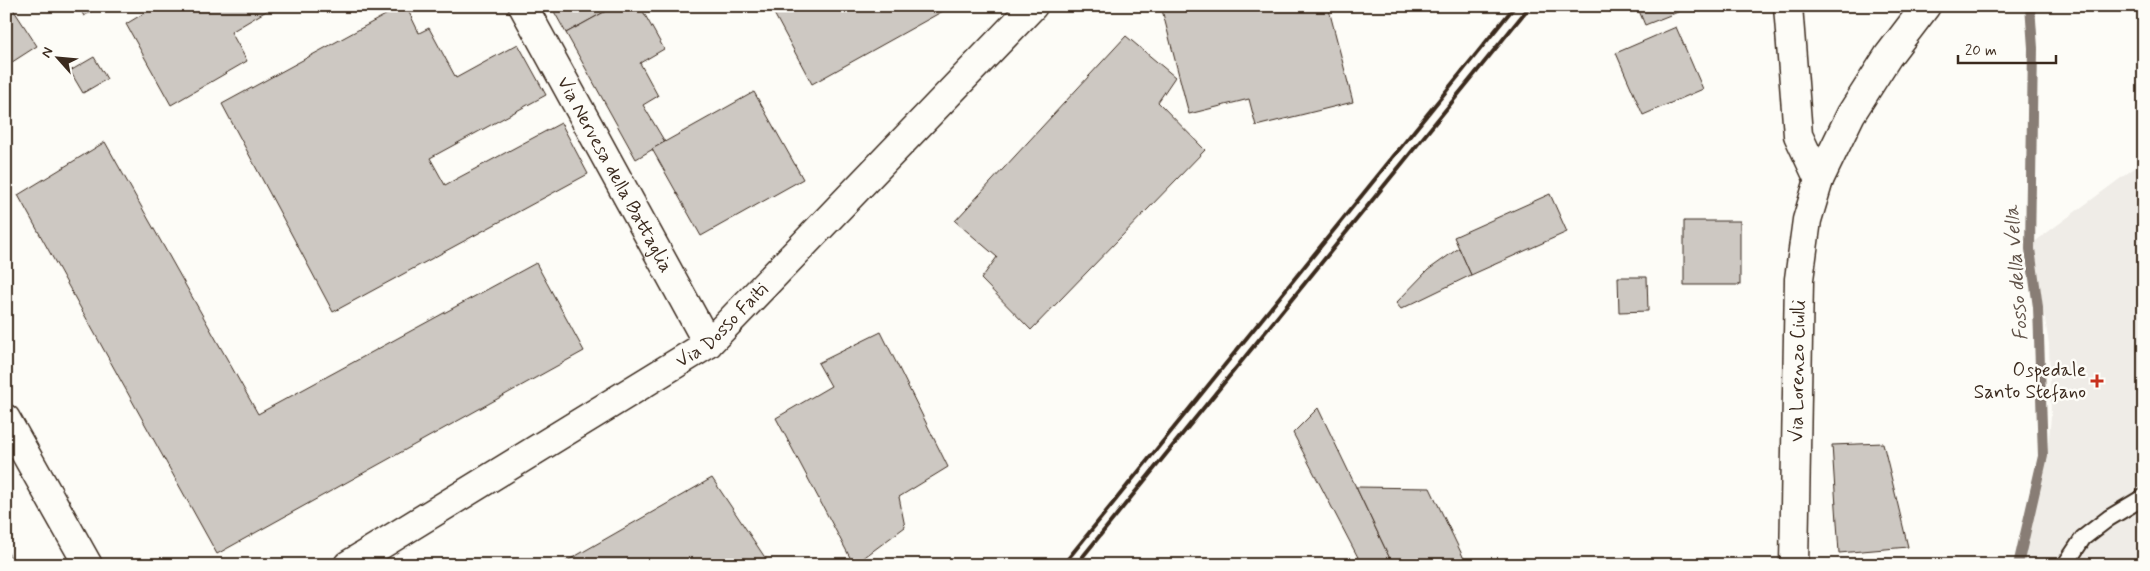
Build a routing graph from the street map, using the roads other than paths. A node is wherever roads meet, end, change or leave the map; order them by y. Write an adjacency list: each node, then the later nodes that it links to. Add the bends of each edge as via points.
1 (523, 6): 6 (street, Via Nervesa della Battaglia)
2 (1033, 6): 6 (street, Via Dosso Faiti)
3 (1788, 6): 5 (street, via 1798,134)
4 (1926, 6): 5 (street, Via Lorenzo Ciulli, via 1888,56 1852,114)
5 (1819, 180): 11 (street, Via Lorenzo Ciulli, via 1807,220 1799,279)
6 (708, 344): 10 (street, Via Dosso Faiti)
7 (6, 419): 9 (street)
8 (2144, 497): 12 (lane, via 2083,538)
9 (88, 565)
10 (348, 565)
11 (1794, 565)
12 (2064, 565)

